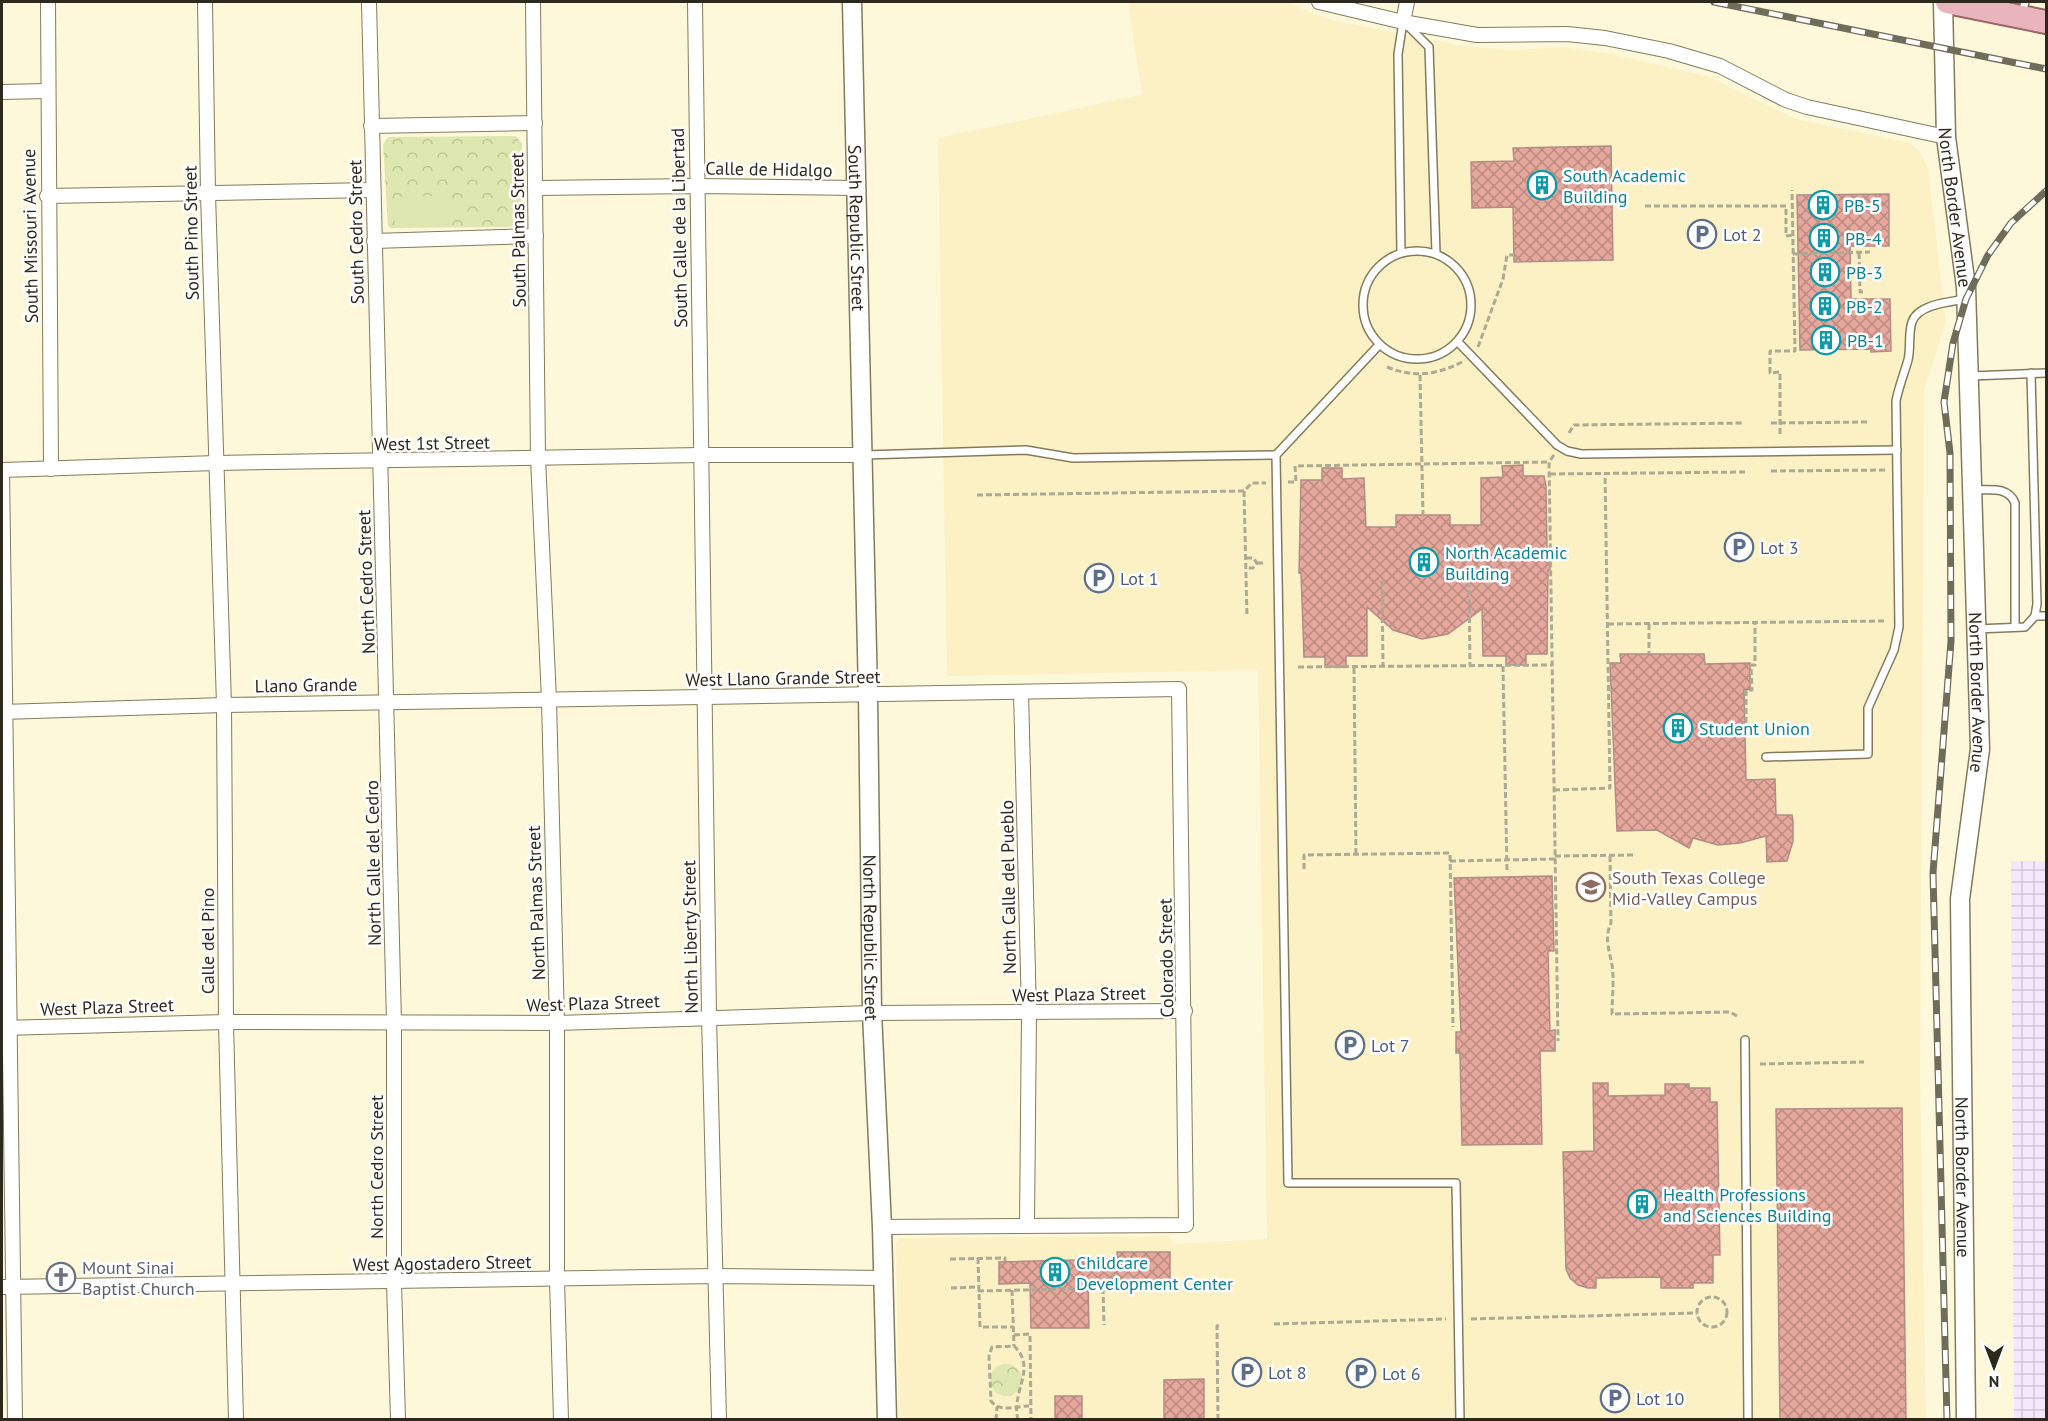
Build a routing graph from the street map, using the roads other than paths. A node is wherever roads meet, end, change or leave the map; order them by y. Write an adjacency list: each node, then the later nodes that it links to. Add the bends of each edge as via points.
1 (48, 2): 13 (street, South Missouri Avenue)
2 (205, 2): 22 (street, South Pino Street)
3 (369, 2): 16 (street, South Cedro Street)
4 (533, 2): 15 (street, South Palmas Street)
5 (695, 2): 18 (street, South Calle de la Libertad)
6 (852, 2): 20 (street, South Republic Street)
7 (1319, 2): 11 (street)
8 (1407, 2): 11 (street)
9 (1945, 2): 10 (main road); 17 (street, North Border Avenue)
10 (2023, 9): 12 (main road)
11 (1403, 22): 17 (street, via 1495,36 1567,34 1605,38 1669,51 1720,66 1807,107); 26 (lane, via 1398,54); 27 (lane, via 1429,47)
12 (2046, 22)
13 (47, 91): 14 (street); 23 (street, South Missouri Avenue)
14 (2, 93)
15 (535, 123): 16 (street); 19 (street, South Palmas Street)
16 (371, 126): 21 (street, South Cedro Street)
17 (1946, 137): 28 (street, North Border Avenue)
18 (696, 186): 19 (street, Calle de Hidalgo); 20 (street, Calle de Hidalgo); 35 (street, South Calle de la Libertad)
19 (536, 189): 24 (street, South Palmas Street)
20 (858, 189): 36 (street, South Republic Street)
21 (372, 190): 22 (street); 25 (street, South Cedro Street)
22 (208, 194): 23 (street); 40 (street, South Pino Street)
23 (47, 196): 41 (street, South Missouri Avenue)
24 (536, 236): 25 (street); 38 (street, South Palmas Street)
25 (374, 242): 39 (street, South Cedro Street)
26 (1401, 253): 27 (lane); 30 (lane, via 1382,263 1364,291 1367,326)
27 (1436, 253): 29 (lane, via 1462,273 1470,291 1472,312)
28 (1966, 299): 33 (street, North Border Avenue); 34 (lane, via 1918,312 1912,321 1908,359 1896,401)
29 (1458, 342): 30 (lane, via 1443,353 1424,359 1405,358); 34 (lane, via 1567,451 1581,454)
30 (1379, 345): 37 (lane)
31 (2031, 373): 32 (lane); 33 (lane); 44 (lane)
32 (2046, 373)
33 (1968, 376): 43 (street, North Border Avenue)
34 (1897, 450): 56 (lane, via 1899,627 1894,650 1868,708 1868,754)
35 (701, 455): 36 (street, West 1st Street); 38 (street, West 1st Street); 51 (street, North Liberty Street)
36 (863, 455): 37 (lane, via 1026,450 1073,458); 50 (street, North Republic Street)
37 (1276, 455): 81 (lane, via 1288,1183 1456,1183)
38 (538, 458): 39 (street, West 1st Street); 52 (street, North Palmas Street)
39 (380, 462): 40 (street, West 1st Street); 53 (street, North Cedro Street)
40 (216, 463): 41 (street, West 1st Street); 54 (street, Calle del Pino)
41 (51, 469): 42 (street, West 1st Street)
42 (2, 470): 55 (street)
43 (1972, 490): 46 (lane, via 2004,491 2015,503); 47 (street, North Border Avenue)
44 (2035, 616): 45 (lane); 46 (lane, via 2025,627)
45 (2046, 616)
46 (2015, 627): 47 (lane)
47 (1976, 629): 83 (street, North Border Avenue, via 1980,749 1960,899)
48 (1179, 689): 49 (street, West Llano Grande Street); 58 (street, Colorado Street)
49 (1021, 692): 50 (street, West Llano Grande Street); 60 (street, North Calle del Pueblo)
50 (868, 694): 51 (street, West Llano Grande Street); 59 (street, North Republic Street)
51 (705, 697): 52 (street, West Llano Grande Street); 61 (street, North Liberty Street)
52 (549, 700): 53 (street, West Llano Grande Street); 64 (street, North Palmas Street)
53 (388, 702): 54 (street, Llano Grande); 63 (street, North Calle del Cedro)
54 (224, 705): 55 (street); 62 (street, Calle del Pino)
55 (3, 712): 57 (street)
56 (1766, 757)
57 (5, 981): 65 (street)
58 (1185, 1011): 60 (street, West Plaza Street); 67 (street, Colorado Street, via 1186,1225)
59 (872, 1013): 60 (street, West Plaza Street); 61 (street, West Plaza Street); 68 (street, North Republic Street)
60 (1029, 1013): 67 (street, North Calle del Pueblo)
61 (709, 1016): 64 (street, West Plaza Street); 69 (street, North Liberty Street)
62 (226, 1022): 63 (street, West Plaza Street); 65 (street, West Plaza Street); 73 (street, Calle del Pino)
63 (394, 1023): 64 (street, West Plaza Street); 72 (street, North Cedro Street)
64 (557, 1023): 71 (street, North Palmas Street)
65 (5, 1028): 74 (street)
66 (1745, 1040): 82 (lane)
67 (1027, 1225): 68 (street)
68 (882, 1227): 70 (street, North Republic Street)
69 (715, 1276): 70 (street, West Agostadero Street); 71 (street, West Agostadero Street); 79 (street, North Liberty Street)
70 (883, 1278): 80 (street, North Republic Street)
71 (557, 1280): 72 (street, West Agostadero Street); 78 (street, North Palmas Street)
72 (394, 1282): 73 (street, West Agostadero Street); 77 (street, North Cedro Street)
73 (234, 1284): 74 (street, West Agostadero Street); 76 (street, Calle del Pino)
74 (8, 1287): 75 (street)
75 (15, 1419)
76 (236, 1419)
77 (398, 1419)
78 (561, 1419)
79 (719, 1419)
80 (887, 1419)
81 (1461, 1419)
82 (1748, 1419)
83 (1966, 1419)

